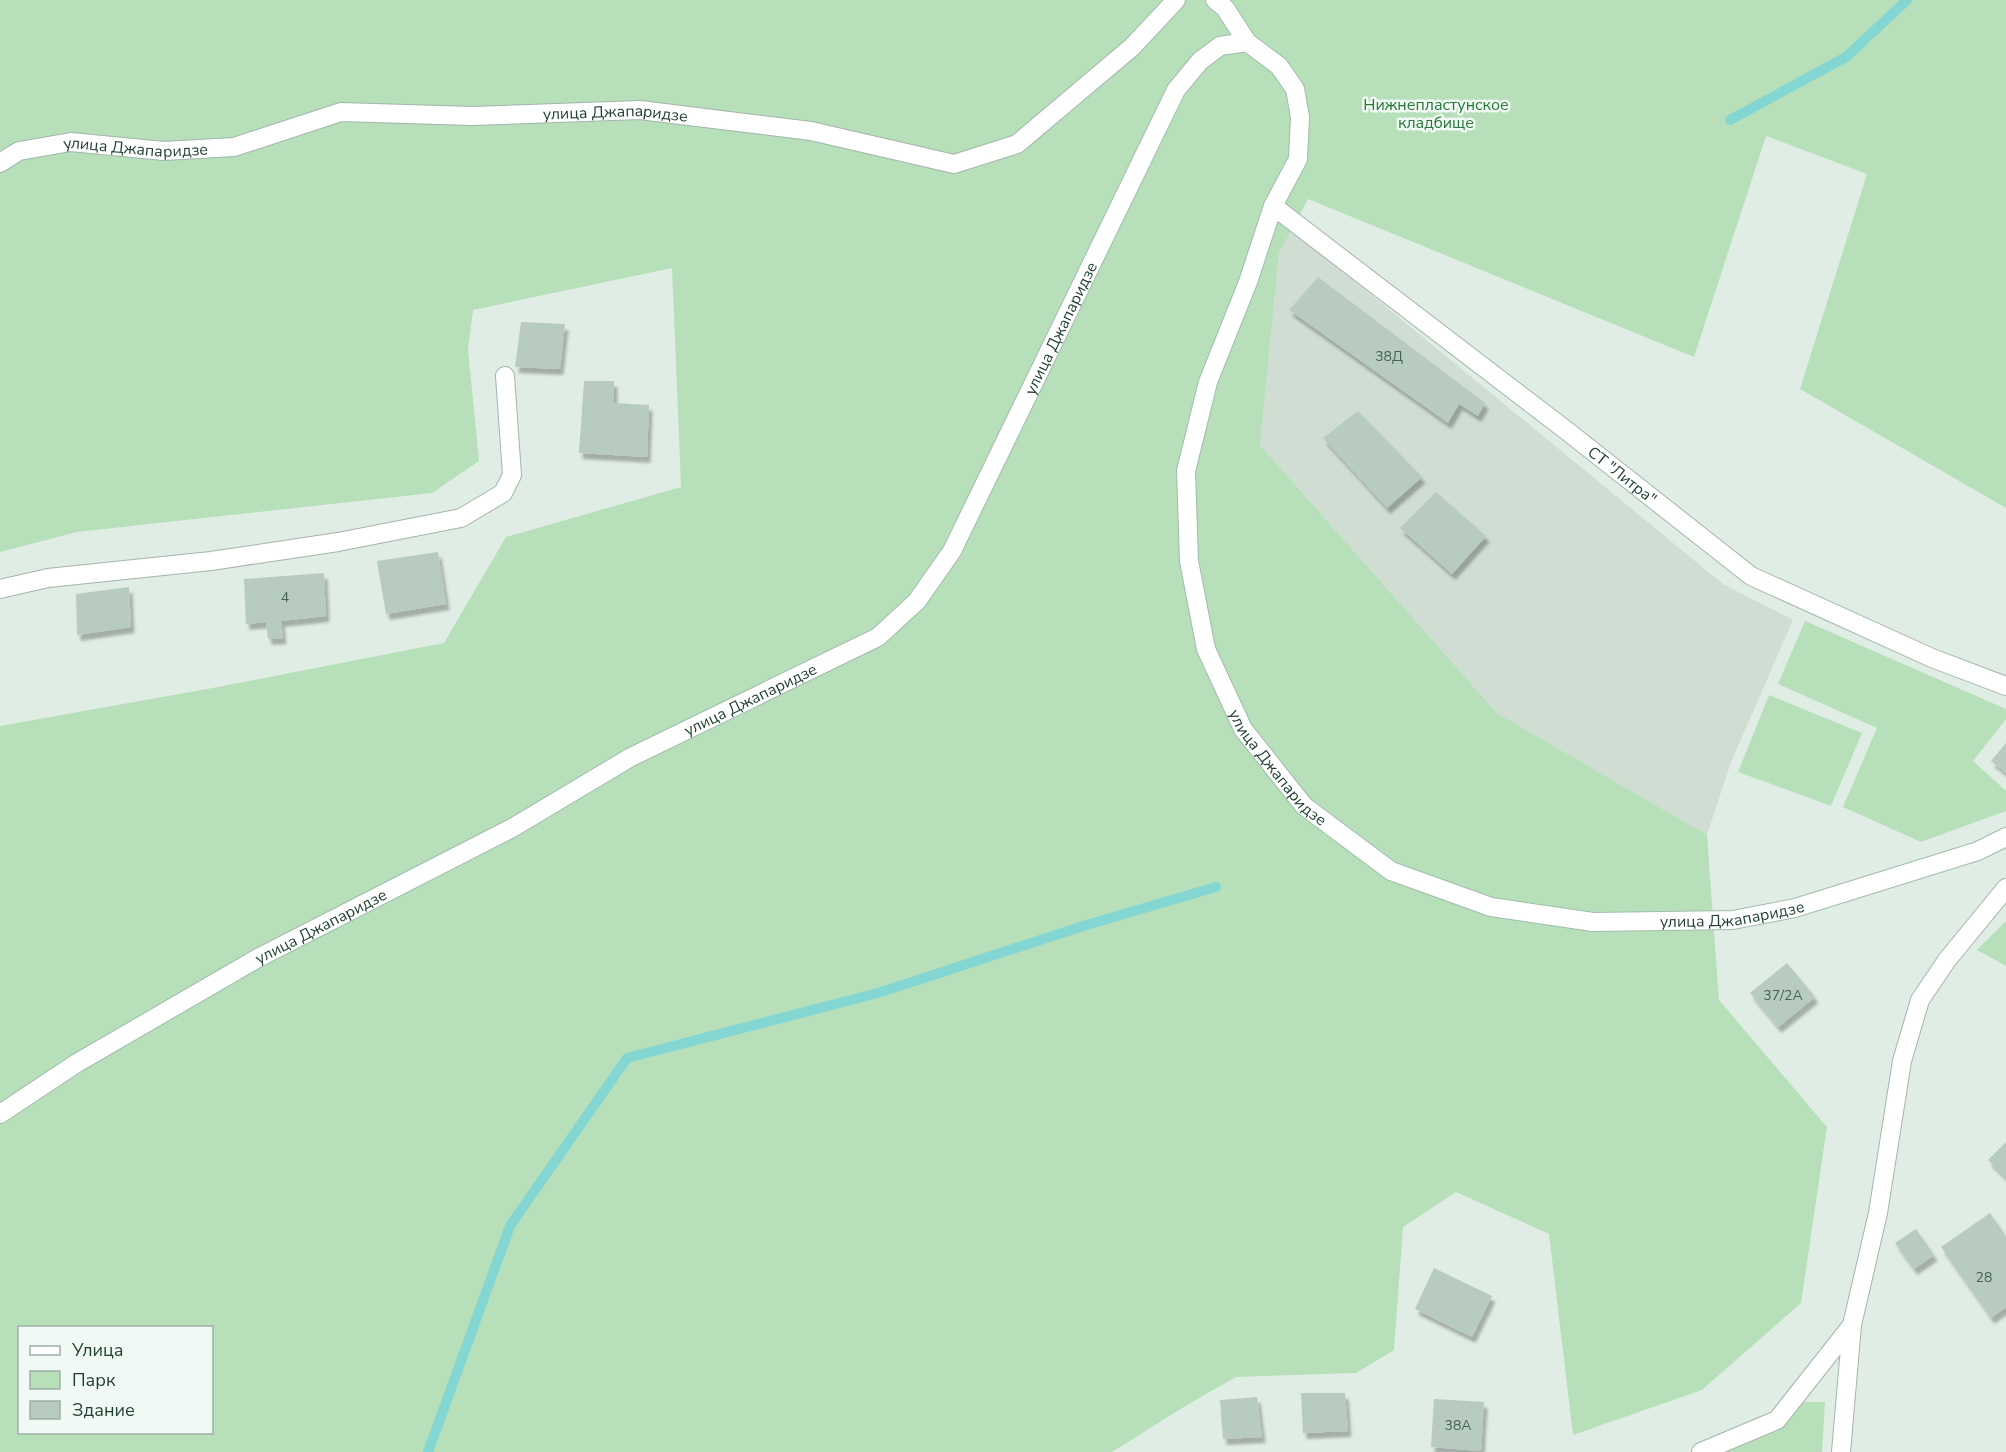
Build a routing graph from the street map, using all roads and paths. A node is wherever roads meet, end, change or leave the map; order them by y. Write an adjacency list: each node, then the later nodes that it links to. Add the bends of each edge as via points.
1 (1176, 0): 4 (street, улица Джапаридзе, via 1132,47 1017,144 954,164 811,131 640,110 472,116 341,111 234,147 164,151 71,142 19,150)
2 (1215, 0): 3 (street, улица Джапаридзе, via 1225,8)
3 (1247, 42): 5 (street, улица Джапаридзе, via 1279,66 1295,89 1300,117 1298,159); 11 (street, улица Джапаридзе, via 1220,46 1200,61 1176,90 952,551 917,601 878,638 631,757 512,828 258,958 77,1063)
4 (0, 163)
5 (1274, 206): 8 (street, СТ "Литра", via 1751,576 1932,658); 9 (street, улица Джапаридзе, via 1208,382 1186,471 1189,561 1206,649 1243,729 1304,806 1391,871 1491,907 1593,922 1732,920 1795,908 1978,851)
6 (505, 376): 7 (street, via 512,475 503,493 461,518 338,542 48,578)
7 (0, 588)
8 (2006, 686)
9 (2006, 837)
10 (2006, 888): 12 (street, via 1920,1000 1902,1061 1878,1213)
11 (0, 1113)
12 (1852, 1325): 13 (street, via 1777,1420); 14 (street)
13 (1701, 1452)
14 (1841, 1452)

